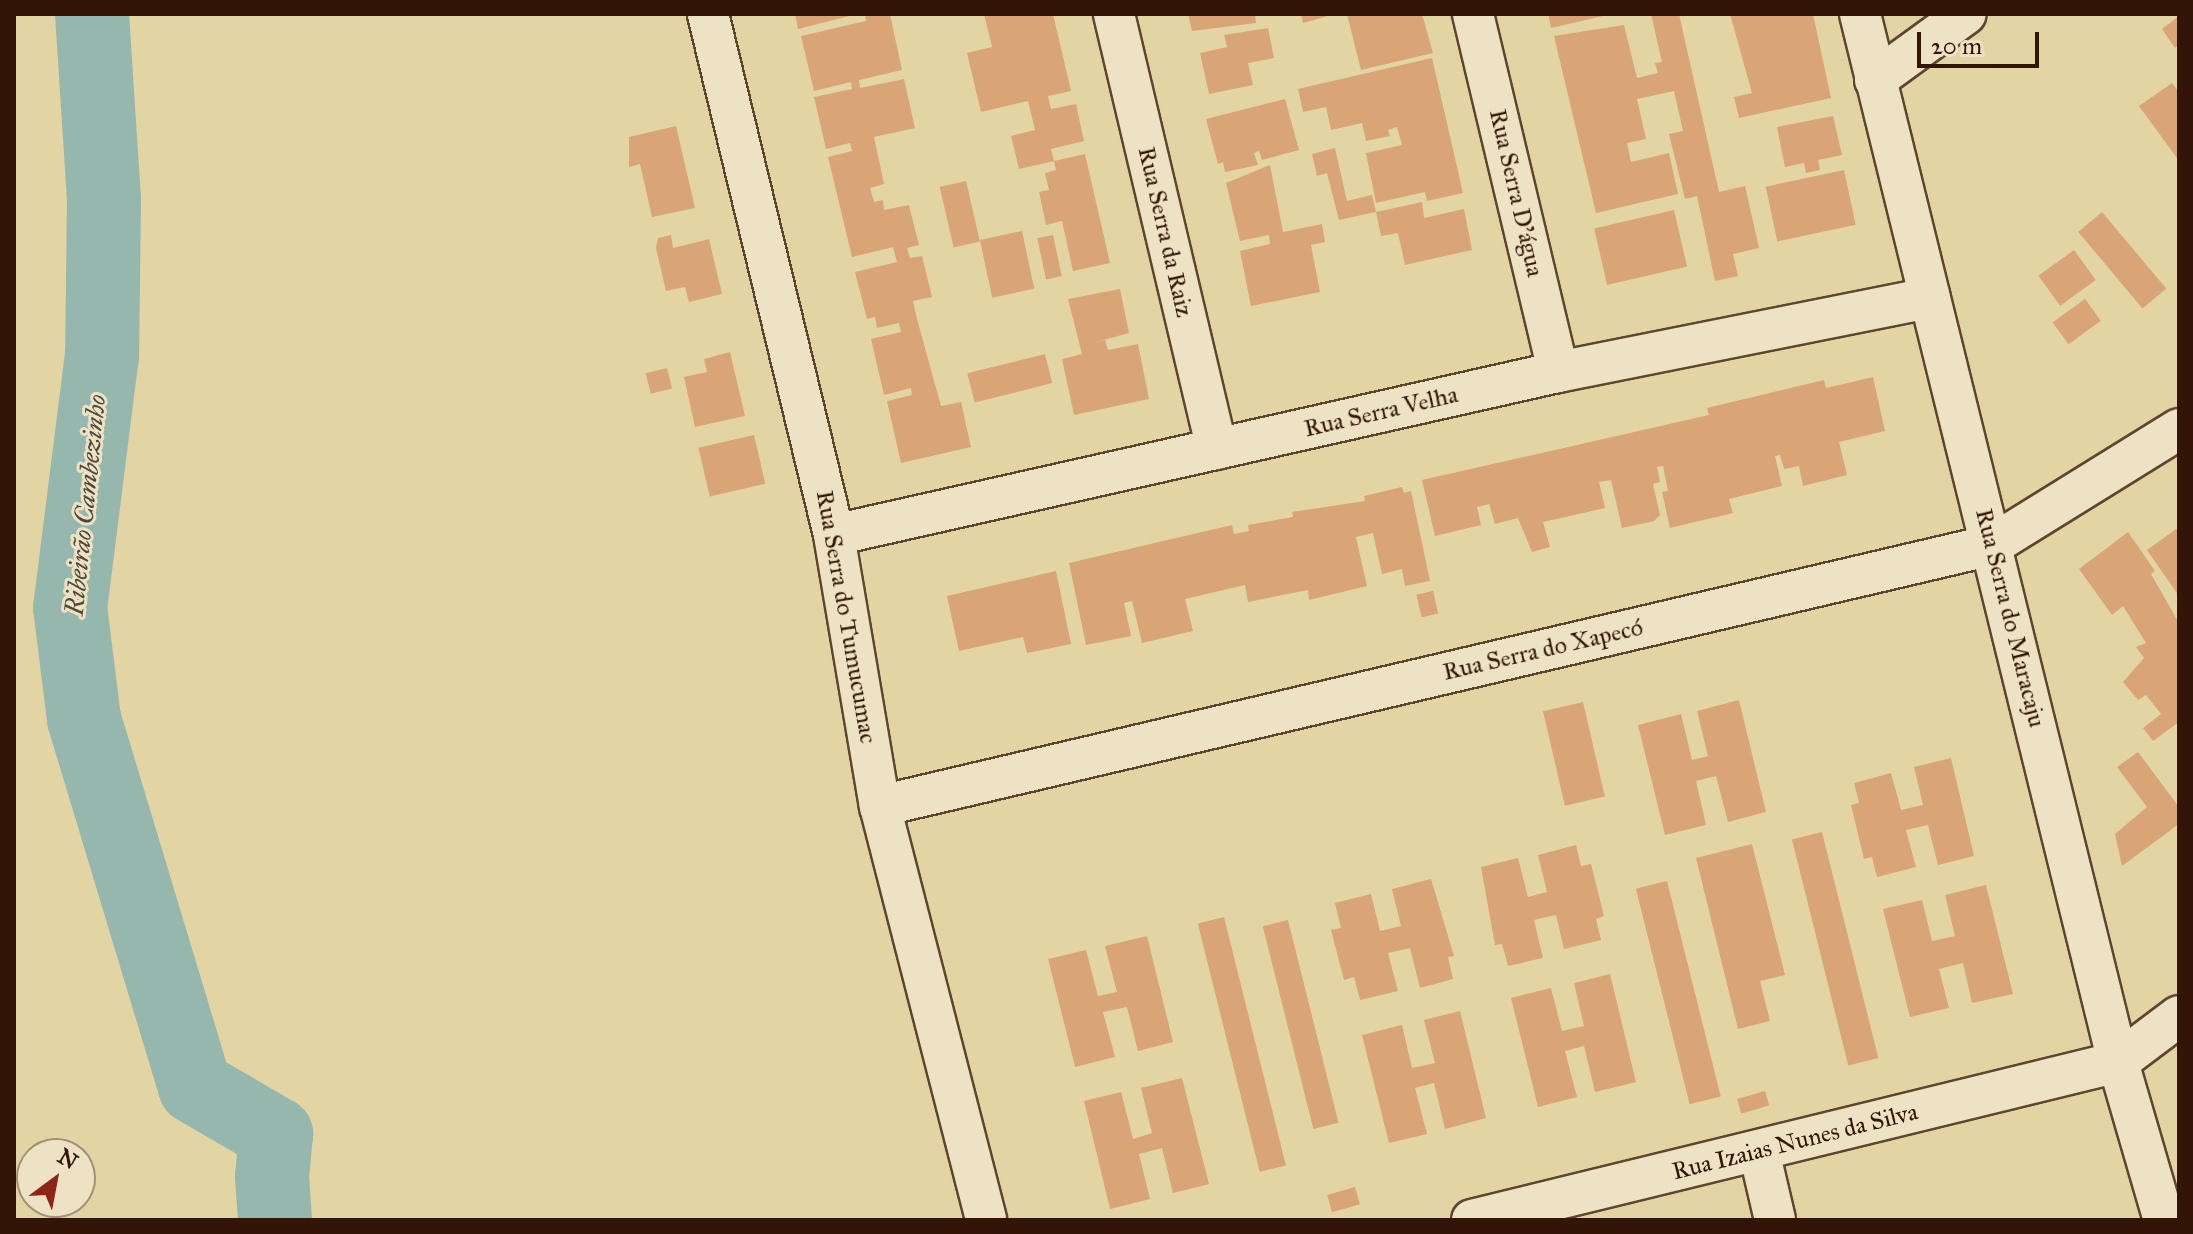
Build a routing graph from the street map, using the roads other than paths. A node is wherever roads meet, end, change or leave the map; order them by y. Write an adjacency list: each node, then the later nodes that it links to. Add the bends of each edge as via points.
1 (708, 14): 11 (street, Rua Serra do Tumucumac)
2 (1114, 14): 10 (street, Rua Serra da Raiz)
3 (1473, 14): 8 (street, Rua Serra D'água)
4 (1860, 14): 6 (street, Rua Serra do Maracaju)
5 (1966, 14): 6 (street)
6 (1875, 80): 7 (street, Rua Serra do Maracaju)
7 (1930, 298): 8 (street, Rua Serra Velha); 12 (street, Rua Serra do Maracaju)
8 (1558, 372): 10 (street, Rua Serra Velha)
9 (2179, 429): 12 (street, Rua Serra do Xapecó)
10 (1217, 449): 11 (street, Rua Serra Velha)
11 (834, 535): 13 (street, Rua Serra do Tumucumac)
12 (1992, 545): 13 (street, Rua Serra do Xapecó); 15 (street, Rua Serra do Maracaju)
13 (880, 806): 17 (street, Rua Serra do Tumucumac)
14 (2179, 1016): 15 (street)
15 (2118, 1062): 16 (street, Rua Izaias Nunes da Silva); 20 (street, Rua Serra do Maracaju)
16 (1759, 1151): 18 (street, Rua Izaias Nunes da Silva); 19 (street)
17 (986, 1220)
18 (1472, 1220)
19 (1775, 1220)
20 (2164, 1220)

